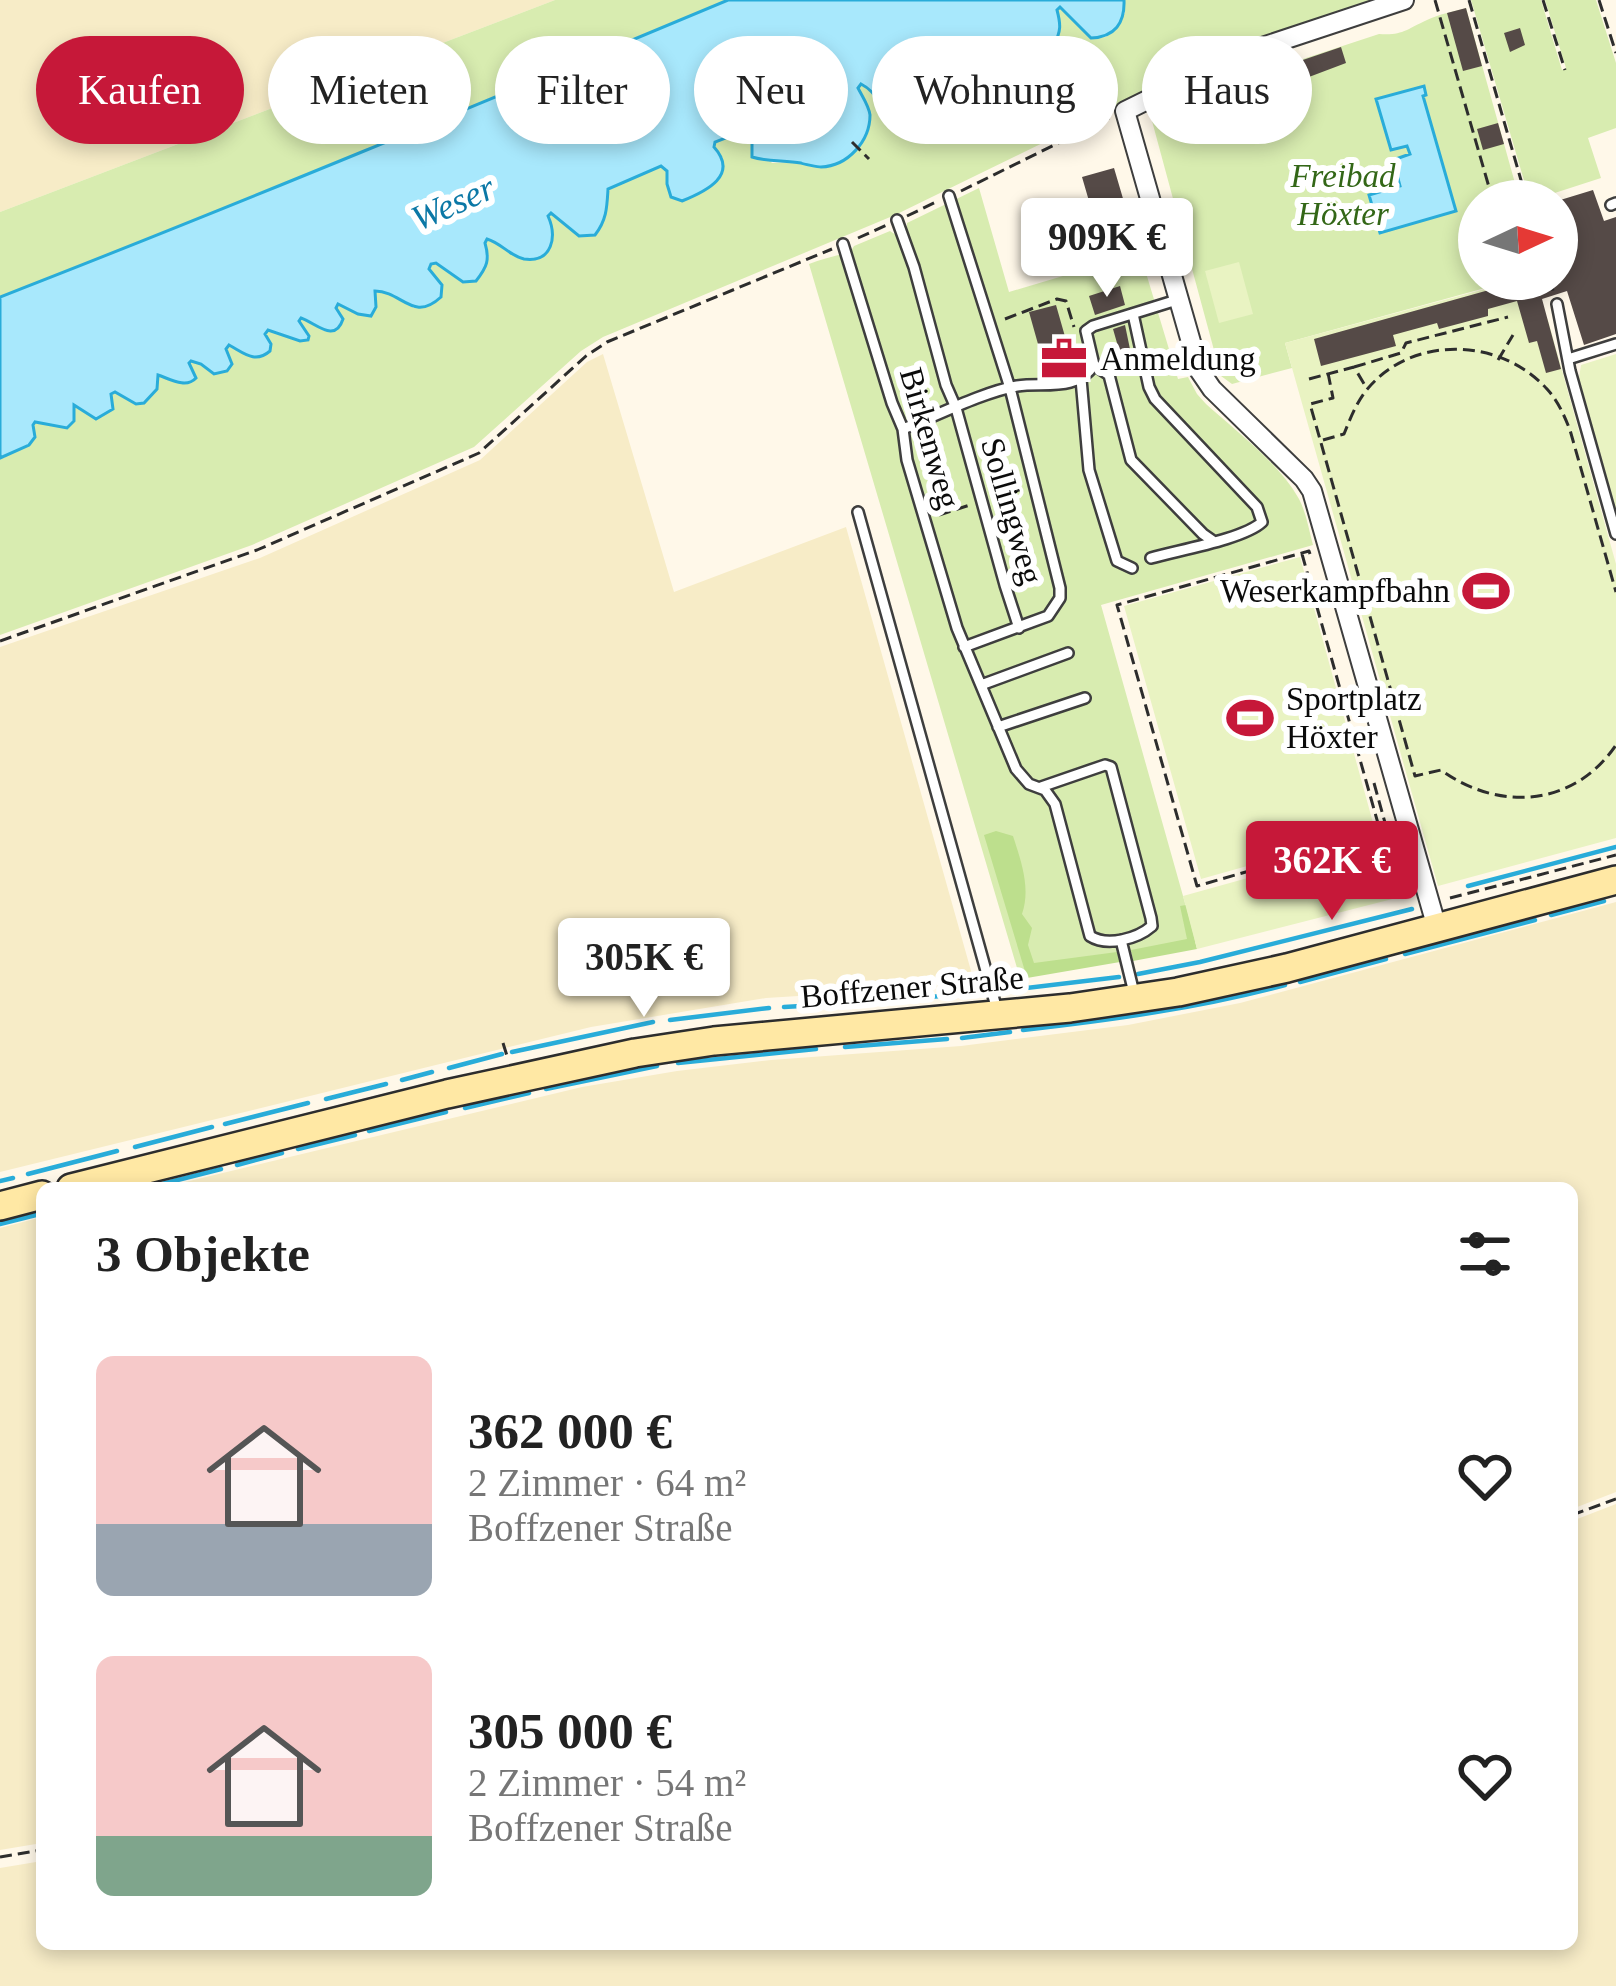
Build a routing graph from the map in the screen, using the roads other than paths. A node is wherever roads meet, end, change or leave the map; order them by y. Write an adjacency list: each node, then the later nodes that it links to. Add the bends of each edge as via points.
1 (1404, 0): 5 (street, via 1241,54 1125,111)
2 (950, 196): 12 (lane)
3 (898, 220): 13 (lane, Sollingweg)
4 (843, 244): 14 (lane, Birkenweg)
5 (1180, 299): 7 (lane); 28 (street, via 1199,370 1312,491)
6 (1557, 304): 9 (lane)
7 (1133, 314): 10 (lane, via 1086,331); 17 (lane, via 1155,399 1257,507 1262,522)
8 (1616, 344): 9 (lane)
9 (1568, 359): 16 (lane)
10 (1094, 364): 11 (lane); 17 (lane, via 1109,375 1130,460)
11 (1081, 379): 12 (lane); 19 (lane, via 1089,470 1118,561)
12 (1010, 388): 13 (lane); 20 (lane, via 1060,580 1048,616)
13 (956, 408): 14 (lane); 20 (lane, Sollingweg)
14 (903, 429): 21 (lane, Birkenweg)
15 (859, 512): 31 (lane)
16 (1616, 534)
17 (1213, 541): 18 (lane)
18 (1151, 558)
19 (1132, 568)
20 (1019, 628): 21 (lane)
21 (964, 647): 23 (lane, Birkenweg)
22 (1068, 653): 23 (lane)
23 (981, 685): 25 (lane, Birkenweg)
24 (1085, 698): 25 (lane)
25 (998, 727): 26 (lane, Birkenweg, via 1023,778)
26 (1041, 787): 29 (lane, Birkenweg, via 1055,804 1090,936); 29 (lane, via 1111,767 1152,926)
27 (1616, 880): 28 (street, Boffzener Straße)
28 (1434, 919): 30 (street, Boffzener Straße, via 1287,968)
29 (1121, 940): 30 (lane)
30 (1136, 998): 31 (street, Boffzener Straße)
31 (998, 1016): 32 (street, Boffzener Straße, via 614,1057)
32 (95, 1182)
33 (36, 1197): 34 (street)
34 (0, 1206)

